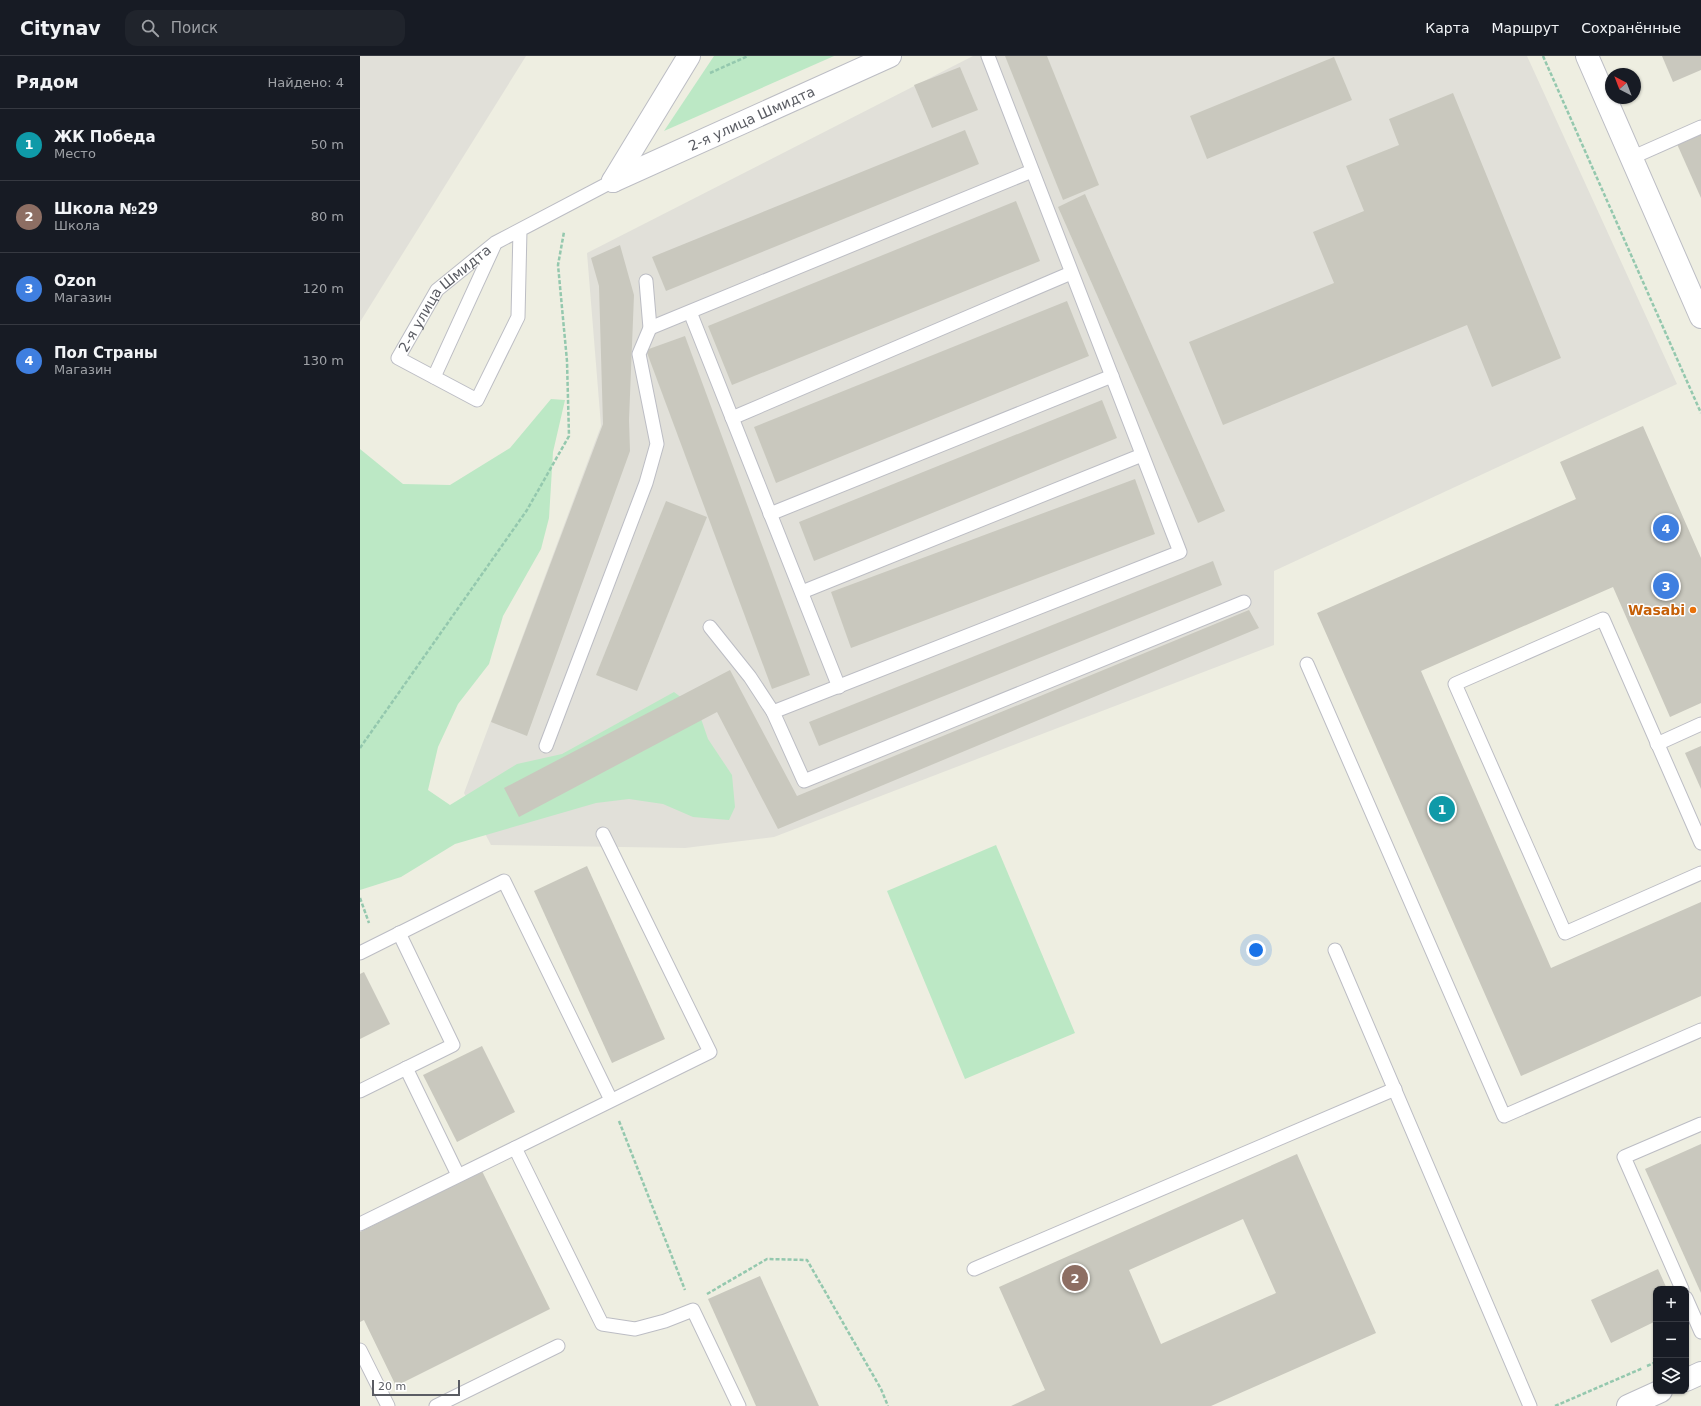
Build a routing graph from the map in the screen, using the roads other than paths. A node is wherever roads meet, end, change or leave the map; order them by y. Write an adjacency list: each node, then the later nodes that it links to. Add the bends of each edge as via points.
1 (689, 56): 8 (street)
2 (890, 56): 8 (street, 2-я улица Шмидта)
3 (988, 56): 7 (lane)
4 (1587, 56): 6 (street)
5 (1701, 127): 6 (lane)
6 (1631, 158): 14 (street)
7 (1032, 171): 11 (lane); 13 (lane)
8 (613, 182): 9 (lane, 2-я улица Шмидта)
9 (520, 230): 10 (lane, 2-я улица Шмидта); 17 (lane, 2-я улица Шмидта, via 518,317 477,400)
10 (495, 243): 17 (lane); 17 (lane, 2-я улица Шмидта, via 437,290 398,358)
11 (1072, 273): 16 (lane); 18 (lane)
12 (646, 281): 15 (lane)
13 (690, 312): 15 (lane); 18 (lane)
14 (1701, 317)
15 (650, 328): 29 (lane, via 639,354 657,444 646,483)
16 (1112, 376): 19 (lane); 20 (lane)
17 (434, 377)
18 (732, 418): 20 (lane)
19 (1142, 455): 21 (lane); 25 (lane, via 1180,552)
20 (770, 514): 21 (lane)
21 (802, 592): 25 (lane)
22 (1244, 602): 26 (lane, via 804,781)
23 (710, 627): 26 (lane, via 750,677)
24 (1307, 664): 36 (lane, via 1504,1116)
25 (840, 687): 26 (lane)
26 (773, 712)
27 (1701, 724): 28 (lane)
28 (1657, 744): 31 (lane); 32 (lane, via 1602,619 1455,684 1565,933)
29 (546, 746)
30 (603, 834): 40 (lane, via 710,1052)
31 (1701, 843)
32 (1701, 873)
33 (399, 933): 35 (lane); 37 (lane, via 453,1045); 40 (lane, via 504,882)
34 (1335, 950): 38 (lane)
35 (360, 953)
36 (1701, 1030)
37 (406, 1068): 39 (lane); 43 (lane)
38 (1395, 1089): 45 (lane); 57 (lane)
39 (360, 1091)
40 (611, 1100): 42 (lane)
41 (1701, 1124): 46 (lane, via 1624,1157)
42 (515, 1148): 43 (lane); 56 (lane, via 602,1324 635,1329 693,1310)
43 (458, 1176): 44 (lane)
44 (360, 1224)
45 (974, 1269)
46 (1681, 1286)
47 (1689, 1305): 48 (lane)
48 (1701, 1332)
49 (558, 1346): 55 (lane)
50 (360, 1350): 54 (lane)
51 (1701, 1373): 52 (street)
52 (1689, 1379)
53 (1654, 1394): 58 (street)
54 (388, 1406)
55 (436, 1406)
56 (739, 1406)
57 (1530, 1406)
58 (1628, 1406)

